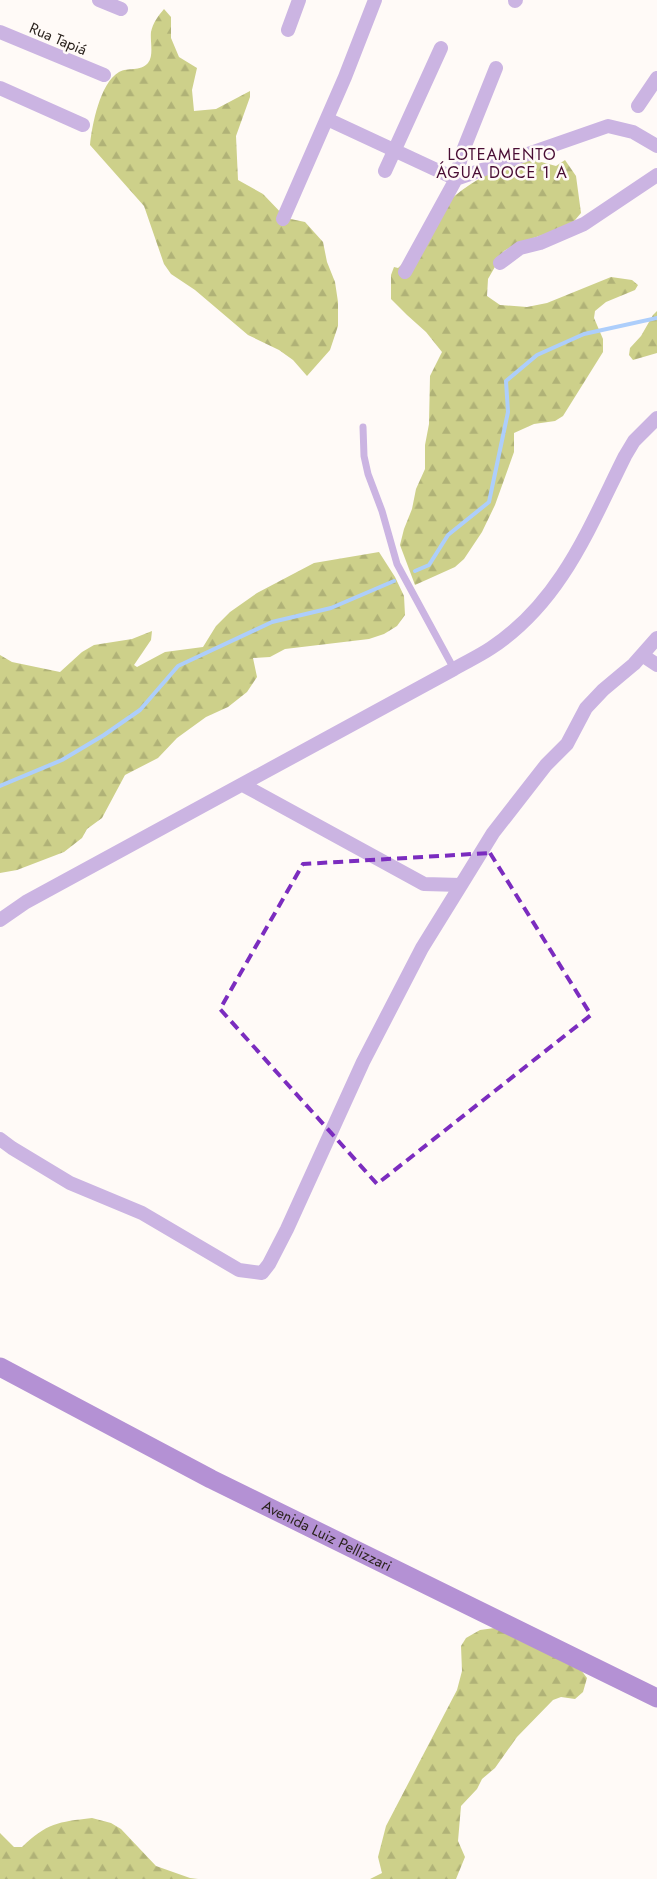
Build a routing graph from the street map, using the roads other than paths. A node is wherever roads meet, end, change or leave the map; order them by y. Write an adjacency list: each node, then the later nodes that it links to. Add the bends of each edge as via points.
1 (99, 0): 4 (street)
2 (299, 0): 5 (street)
3 (375, 0): 13 (street)
4 (121, 9)
5 (288, 30)
6 (0, 32): 9 (street, Rua Tapiá)
7 (441, 48): 16 (street)
8 (496, 68): 19 (street, via 462,153)
9 (104, 75)
10 (657, 78): 12 (street)
11 (0, 88): 14 (street)
12 (638, 106)
13 (327, 119): 16 (street); 20 (street)
14 (84, 125)
15 (657, 146): 19 (street, via 633,132 608,126)
16 (394, 150): 17 (street); 19 (street)
17 (385, 170)
18 (657, 174): 21 (street, via 584,224 520,248)
19 (456, 179): 22 (street)
20 (283, 219)
21 (500, 264)
22 (405, 272)
23 (657, 418): 28 (street, via 634,441 573,560 548,596 505,637)
24 (363, 426): 28 (lane, via 368,474 397,564)
25 (657, 638): 26 (street)
26 (642, 655): 27 (street); 30 (street, via 586,708 567,744 546,765 499,826)
27 (657, 665)
28 (454, 669): 29 (street)
29 (243, 785): 30 (street, via 424,884); 31 (street, via 26,902)
30 (461, 884): 32 (street, via 422,948 363,1062 287,1229 262,1272 239,1270 142,1213 70,1183)
31 (0, 920)
32 (0, 1139)
33 (0, 1367): 34 (main road, Avenida Luiz Pellizzari, via 211,1480)
34 (657, 1698)

